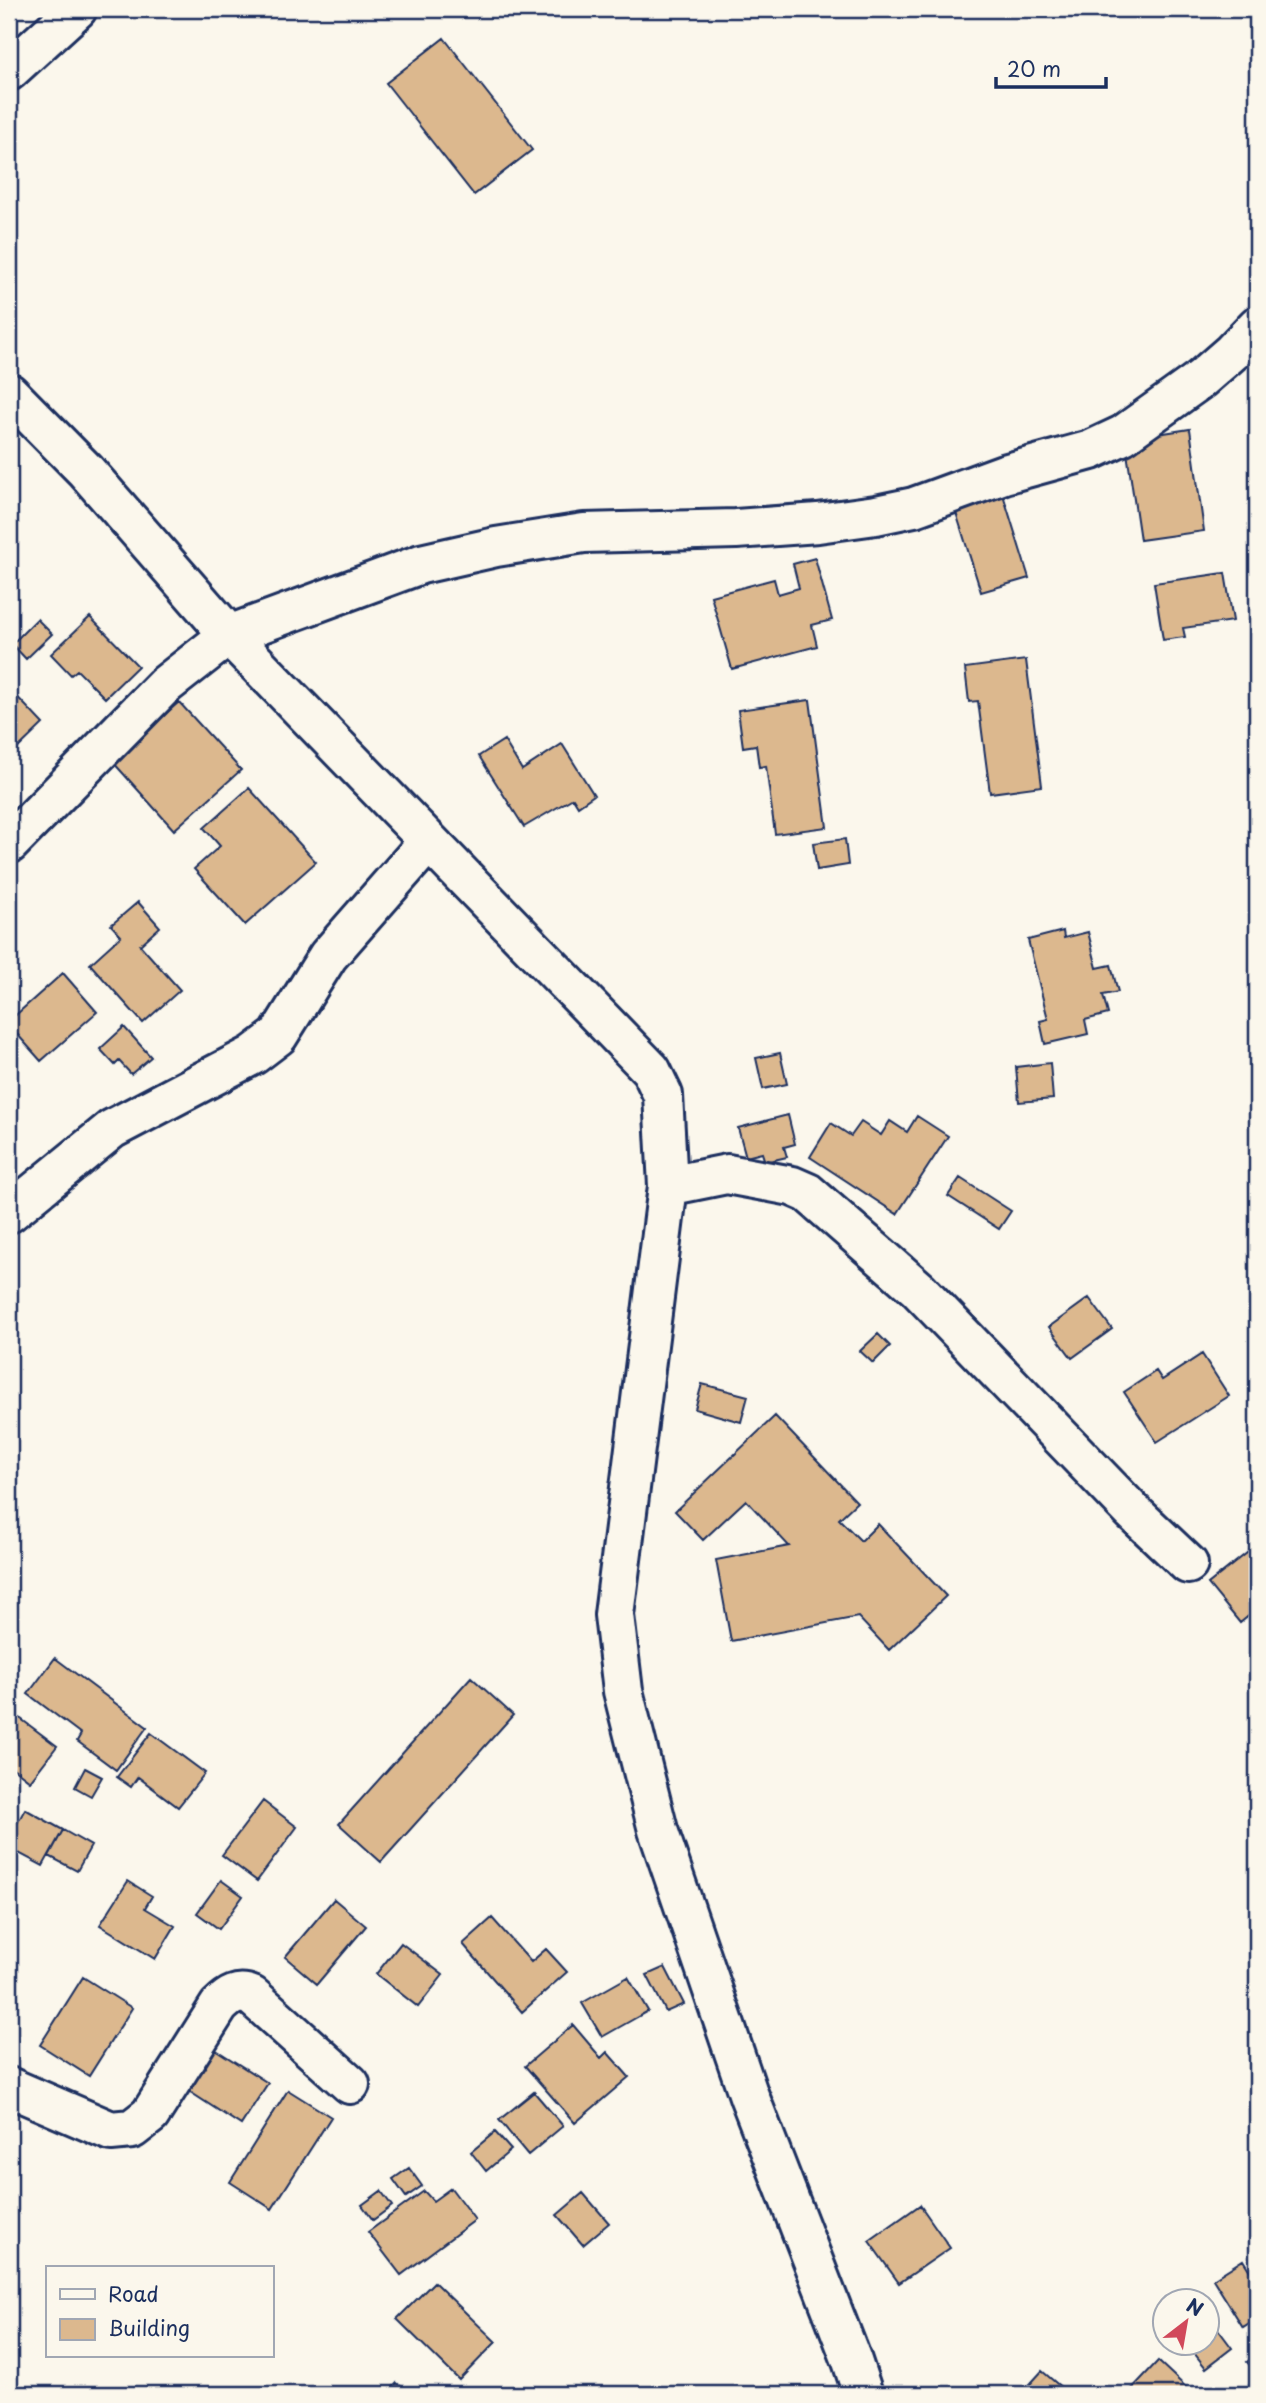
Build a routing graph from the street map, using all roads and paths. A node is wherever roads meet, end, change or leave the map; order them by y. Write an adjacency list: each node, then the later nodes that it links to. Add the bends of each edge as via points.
1 (77, 9): 2 (street)
2 (9, 71)
3 (1257, 326): 5 (street, via 1201,379 1123,435 1091,450 1004,474 914,507 818,523 584,533 496,547 421,564)
4 (9, 393): 5 (street, via 86,471)
5 (229, 635): 6 (street); 7 (street, via 164,686)
6 (428, 842): 8 (street, via 651,1070 663,1095); 9 (street, via 328,956 278,1036 253,1055 112,1129)
7 (9, 844)
8 (668, 1186): 10 (street, via 727,1174 808,1193 918,1289); 13 (street, via 614,1615 623,1691 658,1830 749,2096)
9 (9, 1213)
10 (1188, 1564)
11 (350, 2084): 12 (street, via 244,1993 226,1998 219,2006 150,2115 132,2129 111,2131)
12 (9, 2087)
13 (863, 2394)

